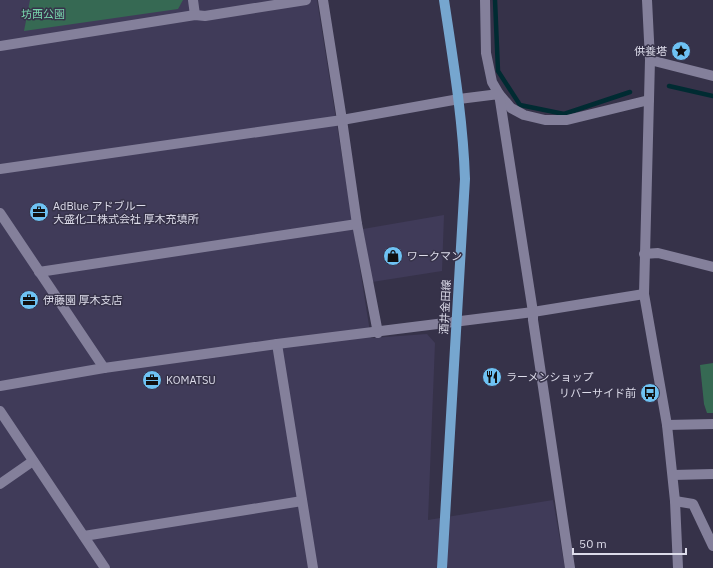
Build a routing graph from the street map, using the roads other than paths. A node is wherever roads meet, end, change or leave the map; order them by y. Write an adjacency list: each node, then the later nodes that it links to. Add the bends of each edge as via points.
1 (193, 0): 7 (street)
2 (306, 0): 7 (street, via 205,16)
3 (323, 0): 14 (street)
4 (444, 0): 13 (main road, 酒井金田線)
5 (485, 0): 11 (street, via 486,53 492,82)
6 (647, 0): 9 (street)
7 (195, 15): 8 (street)
8 (0, 46)
9 (650, 60): 10 (street); 12 (street)
10 (713, 76)
11 (499, 94): 12 (street, via 511,108 524,115 545,120 567,120); 13 (street); 22 (street)
12 (649, 97): 18 (street)
13 (459, 99): 14 (street); 23 (main road, 酒井金田線, via 465,179)
14 (342, 120): 15 (street); 17 (street)
15 (0, 169)
16 (0, 213): 20 (street)
17 (357, 224): 20 (street); 24 (street)
18 (644, 254): 19 (street, via 658,253); 21 (street)
19 (713, 267)
20 (39, 272): 26 (street)
21 (644, 294): 22 (street); 30 (street)
22 (533, 312): 23 (street); 43 (street)
23 (456, 321): 24 (street); 42 (main road, 酒井金田線)
24 (378, 332): 25 (street)
25 (278, 344): 26 (street); 35 (street)
26 (104, 368): 27 (street)
27 (0, 386)
28 (0, 411): 31 (street)
29 (713, 424): 30 (street)
30 (667, 425): 33 (street)
31 (32, 461): 34 (street); 37 (street)
32 (713, 474): 33 (street)
33 (673, 475): 36 (street)
34 (0, 484)
35 (302, 501): 37 (street); 41 (street)
36 (675, 501): 38 (street, via 693,504); 44 (street)
37 (84, 536): 40 (street)
38 (711, 536): 39 (street)
39 (713, 546)
40 (105, 568)
41 (313, 568)
42 (442, 568)
43 (570, 568)
44 (678, 568)

